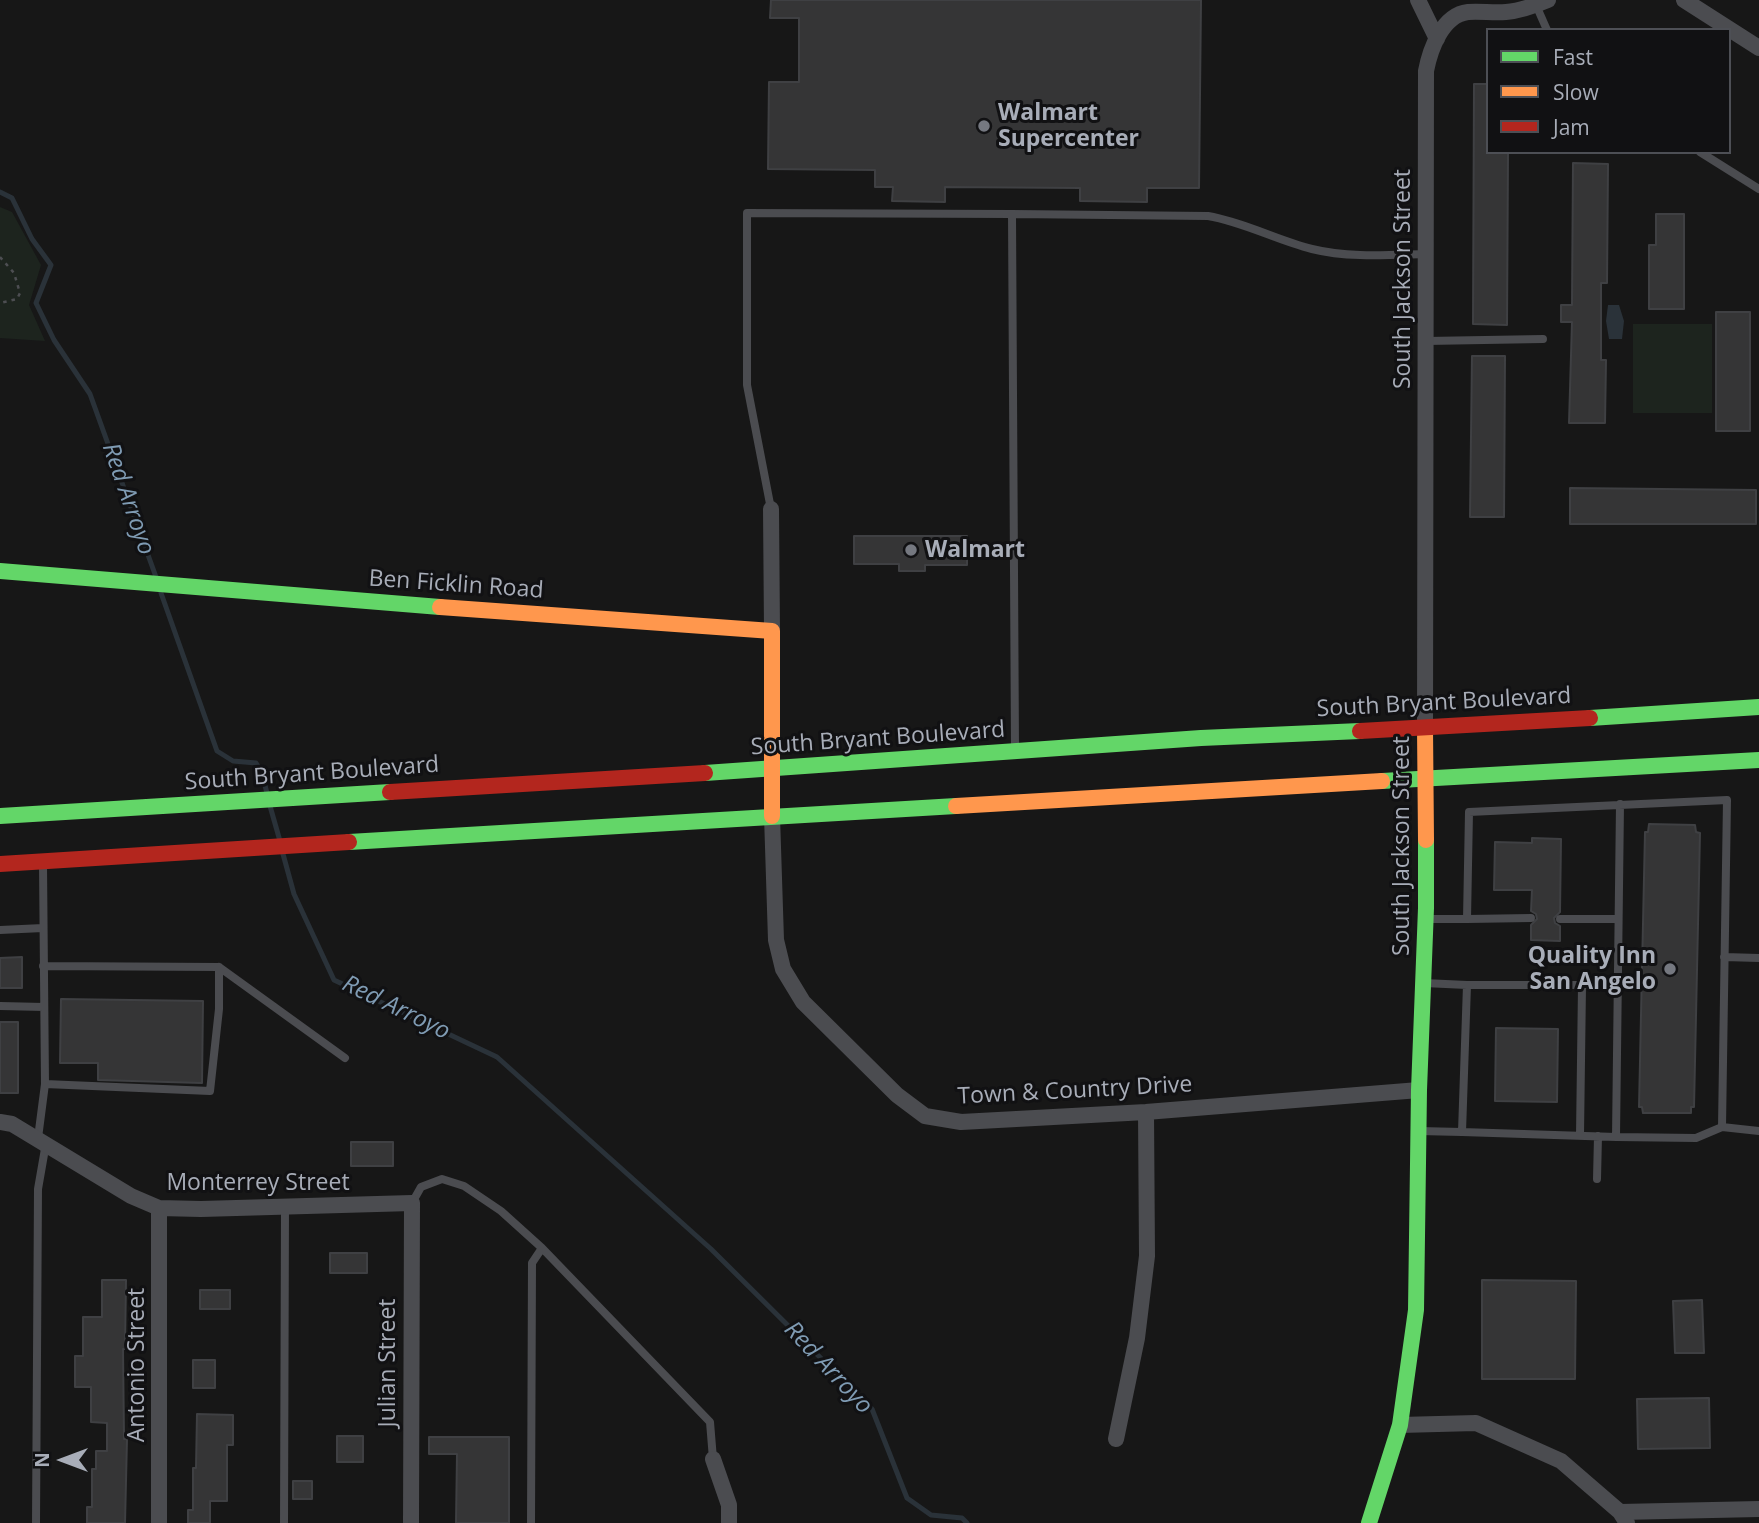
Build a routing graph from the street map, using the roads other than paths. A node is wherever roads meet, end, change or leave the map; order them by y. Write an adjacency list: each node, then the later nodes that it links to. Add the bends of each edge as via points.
1 (1418, 0): 7 (street)
2 (1542, 2): 4 (lane); 7 (street, via 1504,12 1461,14)
3 (1695, 3): 5 (street)
4 (1547, 28)
5 (1731, 28)
6 (1731, 28): 8 (street)
7 (1440, 34): 12 (street, South Jackson Street, via 1428,60 1426,84)
8 (1759, 48)
9 (1703, 154): 10 (lane)
10 (1759, 189)
11 (1012, 214): 12 (lane, via 1208,216 1315,250); 15 (lane, via 747,214 747,385); 20 (lane)
12 (1426, 254): 14 (street, South Jackson Street)
13 (1543, 339): 14 (lane)
14 (1426, 341): 19 (street, South Jackson Street)
15 (771, 509): 17 (street)
16 (0, 571): 17 (main road, Ben Ficklin Road)
17 (772, 631): 22 (main road)
18 (1759, 707): 19 (main road, South Bryant Boulevard)
19 (1425, 728): 20 (main road, South Bryant Boulevard); 23 (main road, South Jackson Street)
20 (1014, 752): 22 (main road, South Bryant Boulevard)
21 (1759, 760): 23 (main road)
22 (772, 769): 25 (main road, South Bryant Boulevard); 26 (main road)
23 (1425, 778): 26 (main road); 30 (main road, South Jackson Street)
24 (1620, 804): 31 (lane, via 1469,812); 33 (lane); 36 (lane, via 1727,800)
25 (0, 816)
26 (772, 816): 27 (main road); 49 (street, Town & Country Drive, via 776,940 782,969 803,1002 897,1096 925,1116 961,1122)
27 (43, 862): 28 (main road); 34 (lane)
28 (0, 864)
29 (1531, 918): 31 (lane)
30 (1425, 919): 31 (lane); 40 (main road, South Jackson Street)
31 (1467, 919)
32 (1560, 919): 33 (lane)
33 (1618, 919): 42 (lane)
34 (43, 928): 35 (lane); 38 (lane)
35 (0, 930)
36 (1724, 957): 37 (lane); 51 (lane)
37 (1759, 958)
38 (43, 966): 39 (lane); 45 (lane)
39 (219, 967): 46 (lane); 47 (lane, via 210,1091)
40 (1423, 983): 41 (lane); 48 (main road, South Jackson Street)
41 (1467, 985): 43 (lane); 54 (lane)
42 (1617, 985): 43 (lane); 57 (lane)
43 (1582, 986): 55 (lane)
44 (0, 1006): 45 (lane)
45 (44, 1007): 47 (lane)
46 (345, 1058)
47 (44, 1084): 58 (lane)
48 (1419, 1090): 49 (street, Town & Country Drive); 52 (main road, South Jackson Street)
49 (1146, 1112): 65 (street, via 1147,1256 1137,1338)
50 (0, 1122): 58 (street, Monterrey Street)
51 (1722, 1127): 53 (lane); 57 (lane, via 1696,1138)
52 (1419, 1131): 54 (lane); 64 (main road, South Jackson Street, via 1416,1310)
53 (1759, 1131)
54 (1462, 1132): 55 (lane)
55 (1580, 1135): 56 (lane)
56 (1598, 1136): 57 (lane); 59 (lane)
57 (1616, 1137)
58 (42, 1140): 62 (street, Monterrey Street, via 131,1196); 69 (lane)
59 (1597, 1179)
60 (412, 1203): 61 (street, Monterrey Street); 63 (lane, via 421,1187 443,1179 464,1186); 72 (street, Julian Street)
61 (285, 1207): 62 (street, Monterrey Street); 71 (lane)
62 (159, 1208): 70 (street, Antonio Street)
63 (542, 1248): 66 (lane, via 710,1422); 73 (lane, via 532,1263)
64 (1401, 1425): 68 (street, via 1476,1423 1561,1461); 75 (main road, South Jackson Street)
65 (1116, 1439)
66 (713, 1459): 74 (street, via 729,1505)
67 (1759, 1509): 68 (street)
68 (1624, 1517)
69 (36, 1523)
70 (159, 1523)
71 (284, 1523)
72 (411, 1523)
73 (531, 1523)
74 (729, 1523)
75 (1369, 1523)

